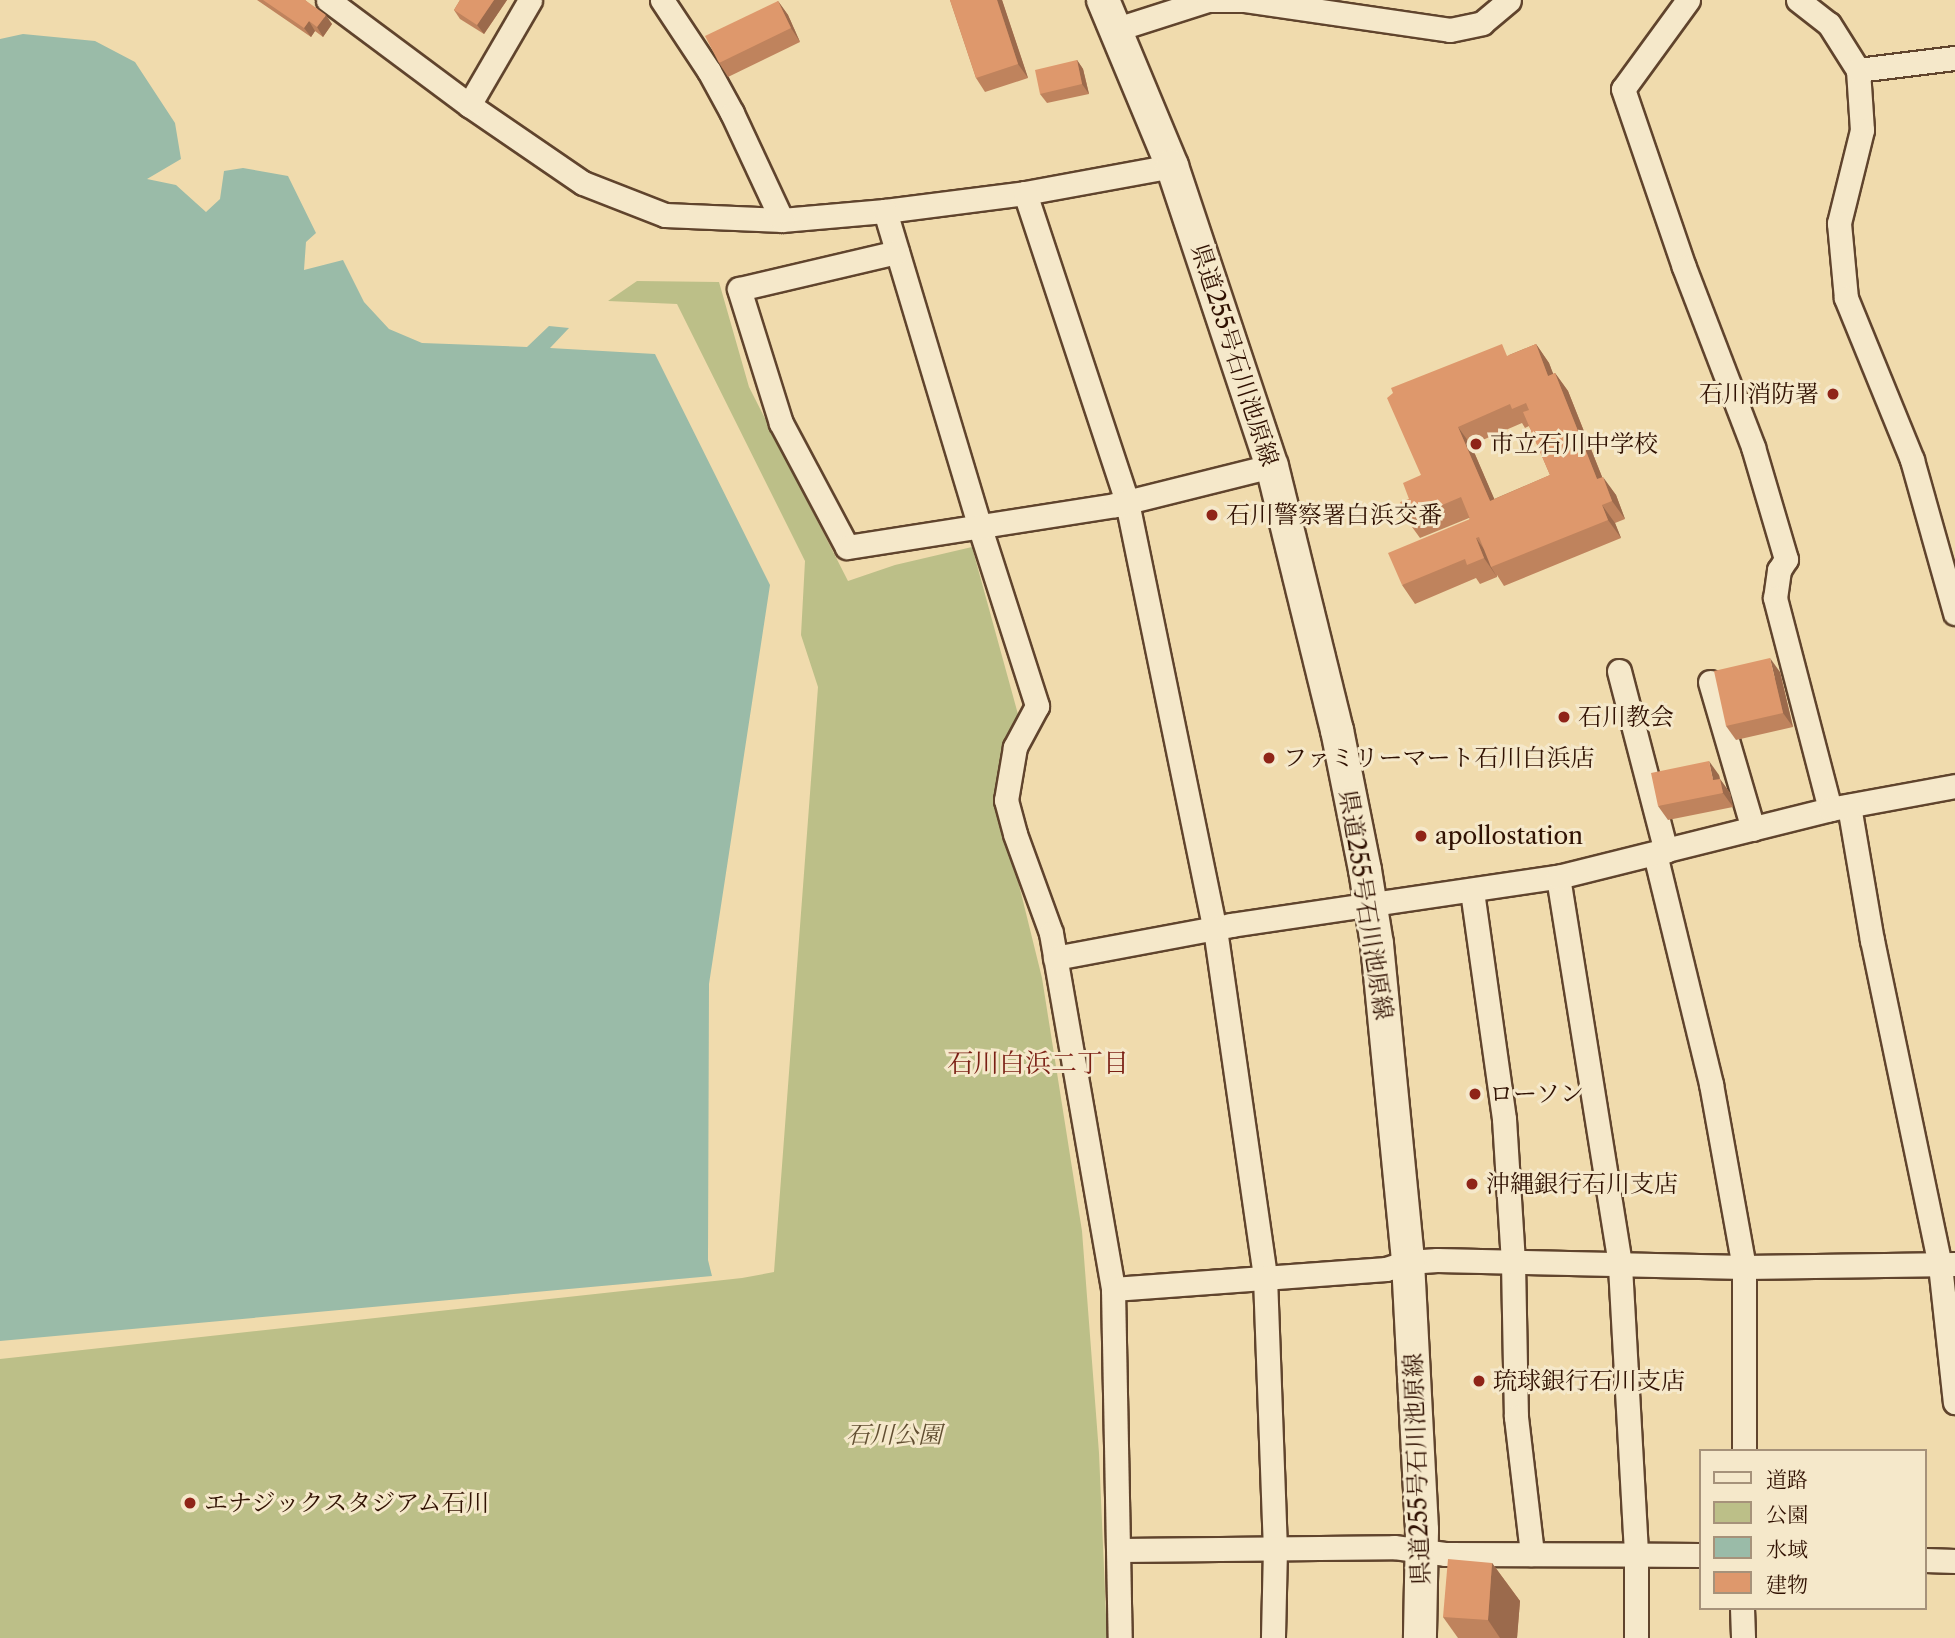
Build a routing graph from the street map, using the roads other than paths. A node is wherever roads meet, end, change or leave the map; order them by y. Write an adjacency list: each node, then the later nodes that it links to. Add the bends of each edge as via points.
1 (328, 0): 11 (street)
2 (530, 0): 11 (street)
3 (662, 0): 15 (street, via 732,113)
4 (1103, 0): 8 (main road, 県道255号石川池原線)
5 (1509, 0): 8 (street, via 1482,23 1450,30 1245,0 1208,0)
6 (1688, 0): 24 (street, via 1623,89 1753,447 1786,559 1779,570 1775,598)
7 (1798, 0): 10 (street, via 1829,24)
8 (1117, 29): 12 (main road, 県道255号石川池原線)
9 (1955, 58): 10 (street)
10 (1858, 71): 20 (street, via 1862,130 1839,223 1846,298 1912,460)
11 (469, 105): 15 (street, via 583,183 665,215)
12 (1172, 166): 13 (street); 17 (main road, 県道255号石川池原線)
13 (1025, 193): 14 (street); 18 (street)
14 (885, 211): 15 (street); 16 (street)
15 (782, 220)
16 (897, 252): 19 (street); 19 (street, via 738,289 781,423 847,547)
17 (1272, 466): 18 (street); 29 (main road, 県道255号石川池原線, via 1337,730)
18 (1127, 502): 19 (street); 30 (street)
19 (980, 528): 31 (street, via 1037,706 1015,747 1006,800 1051,933)
20 (1955, 613)
21 (1619, 671): 26 (street)
22 (1710, 682): 25 (street)
23 (1955, 786): 24 (street)
24 (1839, 808): 25 (street); 34 (street)
25 (1753, 829): 26 (street)
26 (1661, 853): 27 (street); 36 (street, via 1711,1084)
27 (1558, 877): 28 (street); 35 (street)
28 (1472, 891): 29 (street); 33 (street, via 1504,1119)
29 (1371, 905): 30 (street); 32 (main road, 県道255号石川池原線)
30 (1214, 929): 31 (street); 37 (street)
31 (1055, 958): 38 (street)
32 (1408, 1262): 33 (street); 37 (street, via 1386,1269); 43 (main road, 県道255号石川池原線)
33 (1513, 1262): 35 (street); 45 (street, via 1516,1418)
34 (1947, 1265): 36 (street); 39 (street)
35 (1620, 1266): 36 (street); 44 (street)
36 (1744, 1267): 40 (street)
37 (1265, 1277): 38 (street); 41 (street)
38 (1113, 1289): 42 (street)
39 (1955, 1402)
40 (1744, 1449)
41 (1275, 1548): 42 (street); 43 (street, via 1394,1547); 51 (street)
42 (1120, 1550): 50 (street)
43 (1421, 1552): 45 (street); 52 (main road, 県道255号石川池原線)
44 (1636, 1553): 45 (street); 46 (street); 53 (street)
45 (1532, 1554)
46 (1700, 1555)
47 (1927, 1560): 48 (street)
48 (1955, 1561)
49 (1742, 1610): 54 (street)
50 (1120, 1638)
51 (1273, 1638)
52 (1420, 1638)
53 (1636, 1638)
54 (1742, 1638)

